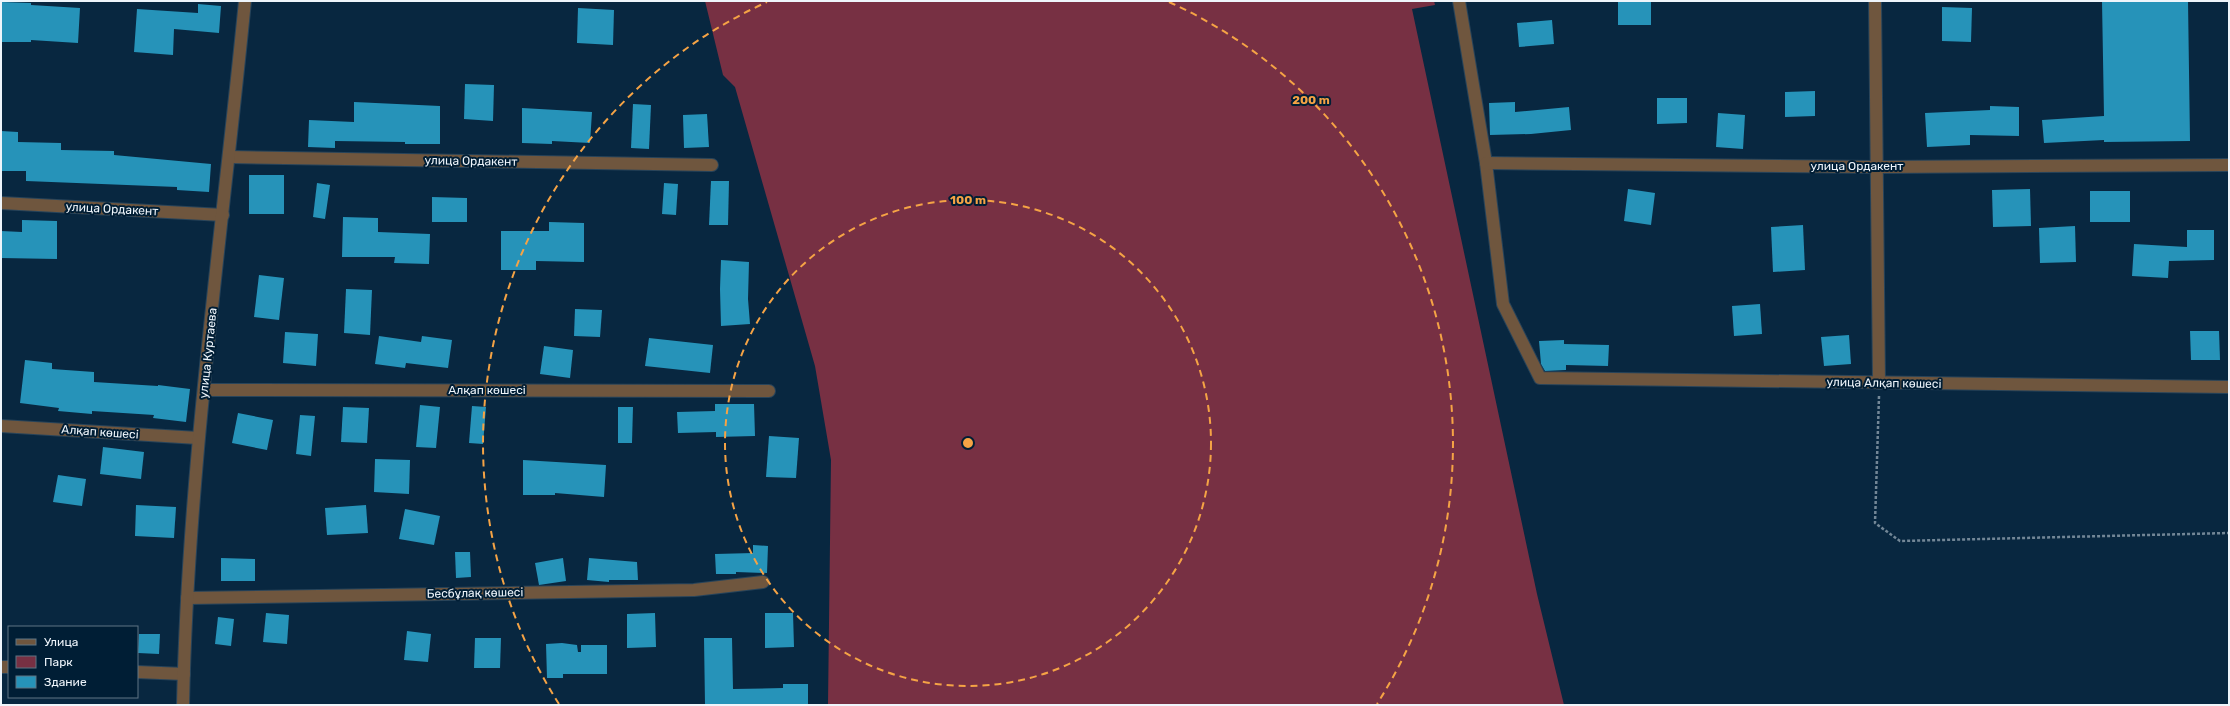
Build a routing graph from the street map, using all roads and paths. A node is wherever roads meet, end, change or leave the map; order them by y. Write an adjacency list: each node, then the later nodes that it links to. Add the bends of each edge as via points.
1 (245, 1): 4 (street, улица Куртаева)
2 (1459, 1): 5 (street)
3 (1875, 1): 8 (street)
4 (230, 157): 6 (street, улица Ордакент); 10 (street, улица Куртаева)
5 (1486, 163): 8 (street, улица Ордакент); 11 (street, улица Алқап көшесі, via 1503,304 1540,378)
6 (712, 165)
7 (2229, 165): 8 (street, улица Ордакент)
8 (1878, 167): 11 (street)
9 (1, 203): 10 (street, улица Ордакент)
10 (223, 215): 13 (street, улица Куртаева)
11 (1879, 383): 12 (street, улица Алқап көшесі); 17 (path, via 1875,523 1900,541)
12 (2229, 388)
13 (204, 390): 14 (street, Алқап көшесі); 16 (street, улица Куртаева)
14 (769, 391)
15 (1, 426): 16 (street, Алқап көшесі)
16 (198, 438): 19 (street, улица Куртаева)
17 (2229, 533)
18 (763, 582): 19 (street, Бесбұлақ көшесі, via 694,590)
19 (187, 598): 21 (street, улица Куртаева)
20 (138, 672): 21 (street)
21 (184, 674): 22 (street, улица Куртаева)
22 (183, 705)

